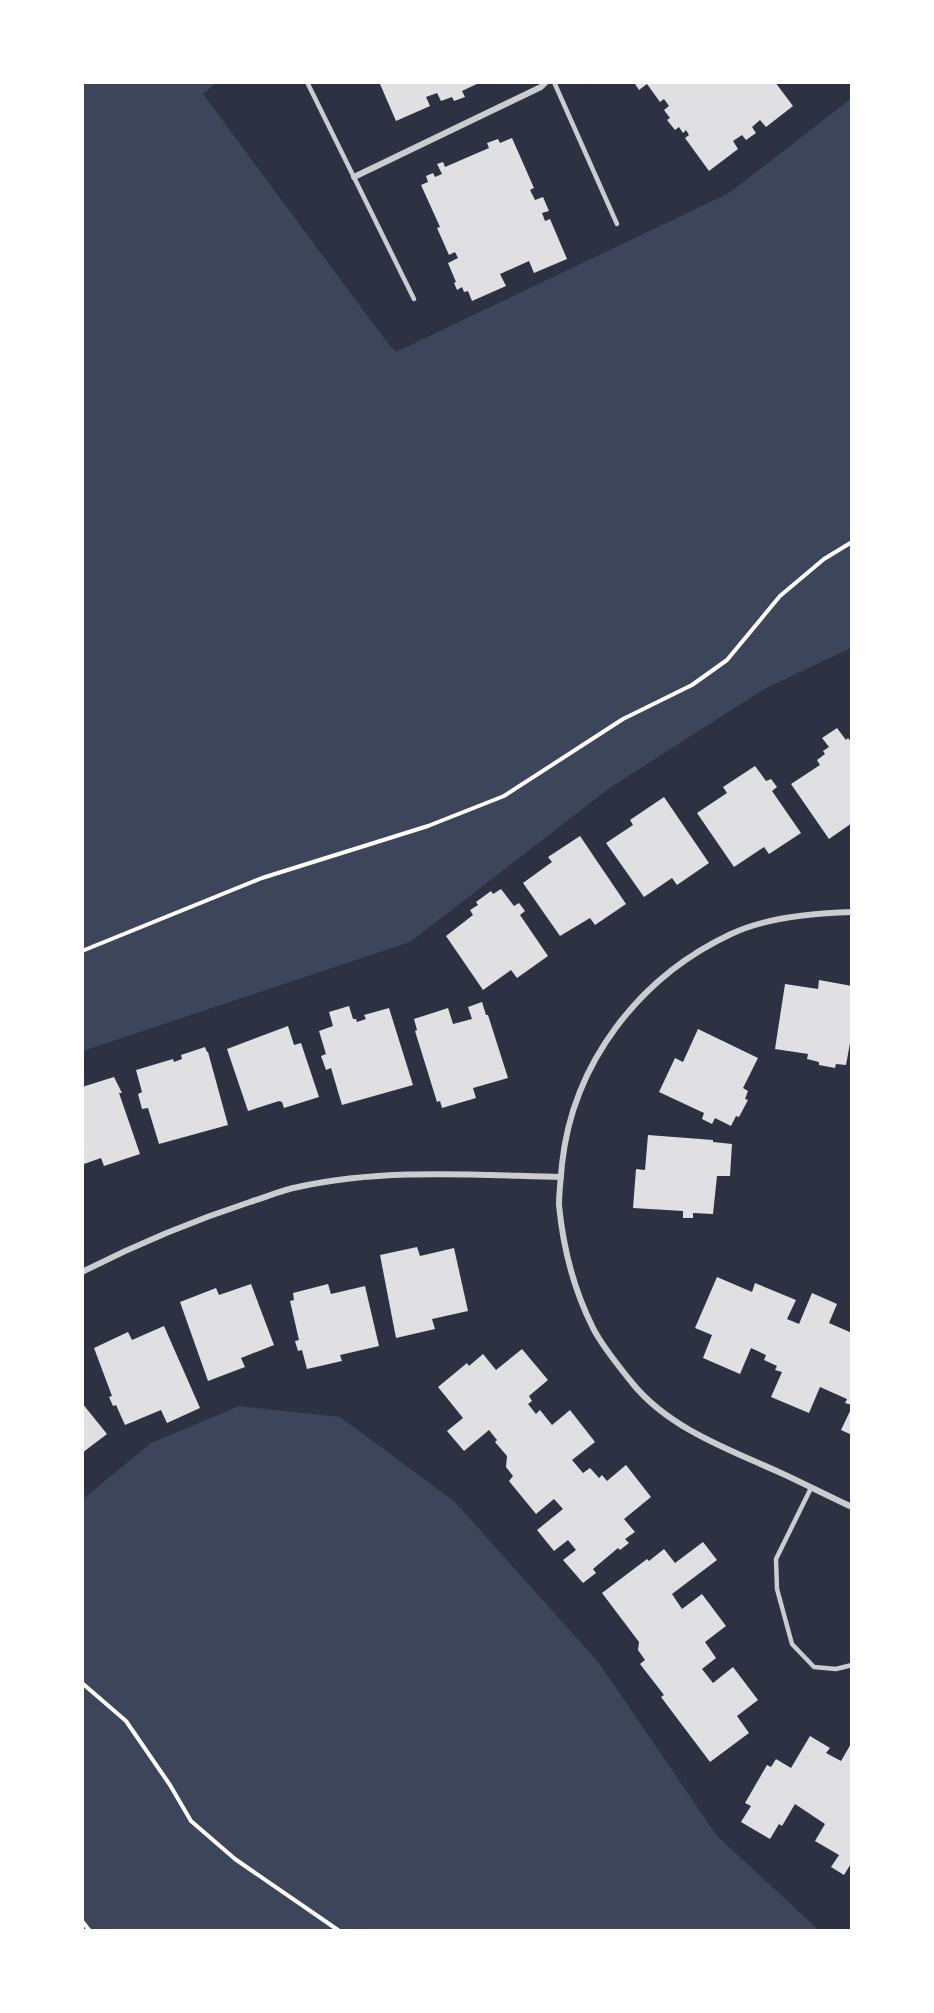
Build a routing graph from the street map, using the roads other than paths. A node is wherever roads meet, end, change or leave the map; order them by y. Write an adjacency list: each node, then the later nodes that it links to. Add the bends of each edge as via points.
1 (308, 82): 4 (lane)
2 (546, 82): 4 (street)
3 (554, 82): 5 (lane)
4 (354, 177): 6 (lane)
5 (617, 224)
6 (414, 299)
7 (852, 912): 8 (street, via 762,923 732,934 675,967 636,1001 589,1069 573,1109)
8 (561, 1177): 9 (street, via 444,1174 371,1177 297,1187 200,1219); 10 (street, via 559,1203 565,1247 579,1296 594,1330 635,1386 681,1424 728,1451)
9 (82, 1272)
10 (811, 1488): 11 (street); 12 (lane, via 776,1558 777,1589 792,1644 814,1667 836,1669)
11 (852, 1507)
12 (852, 1665)

